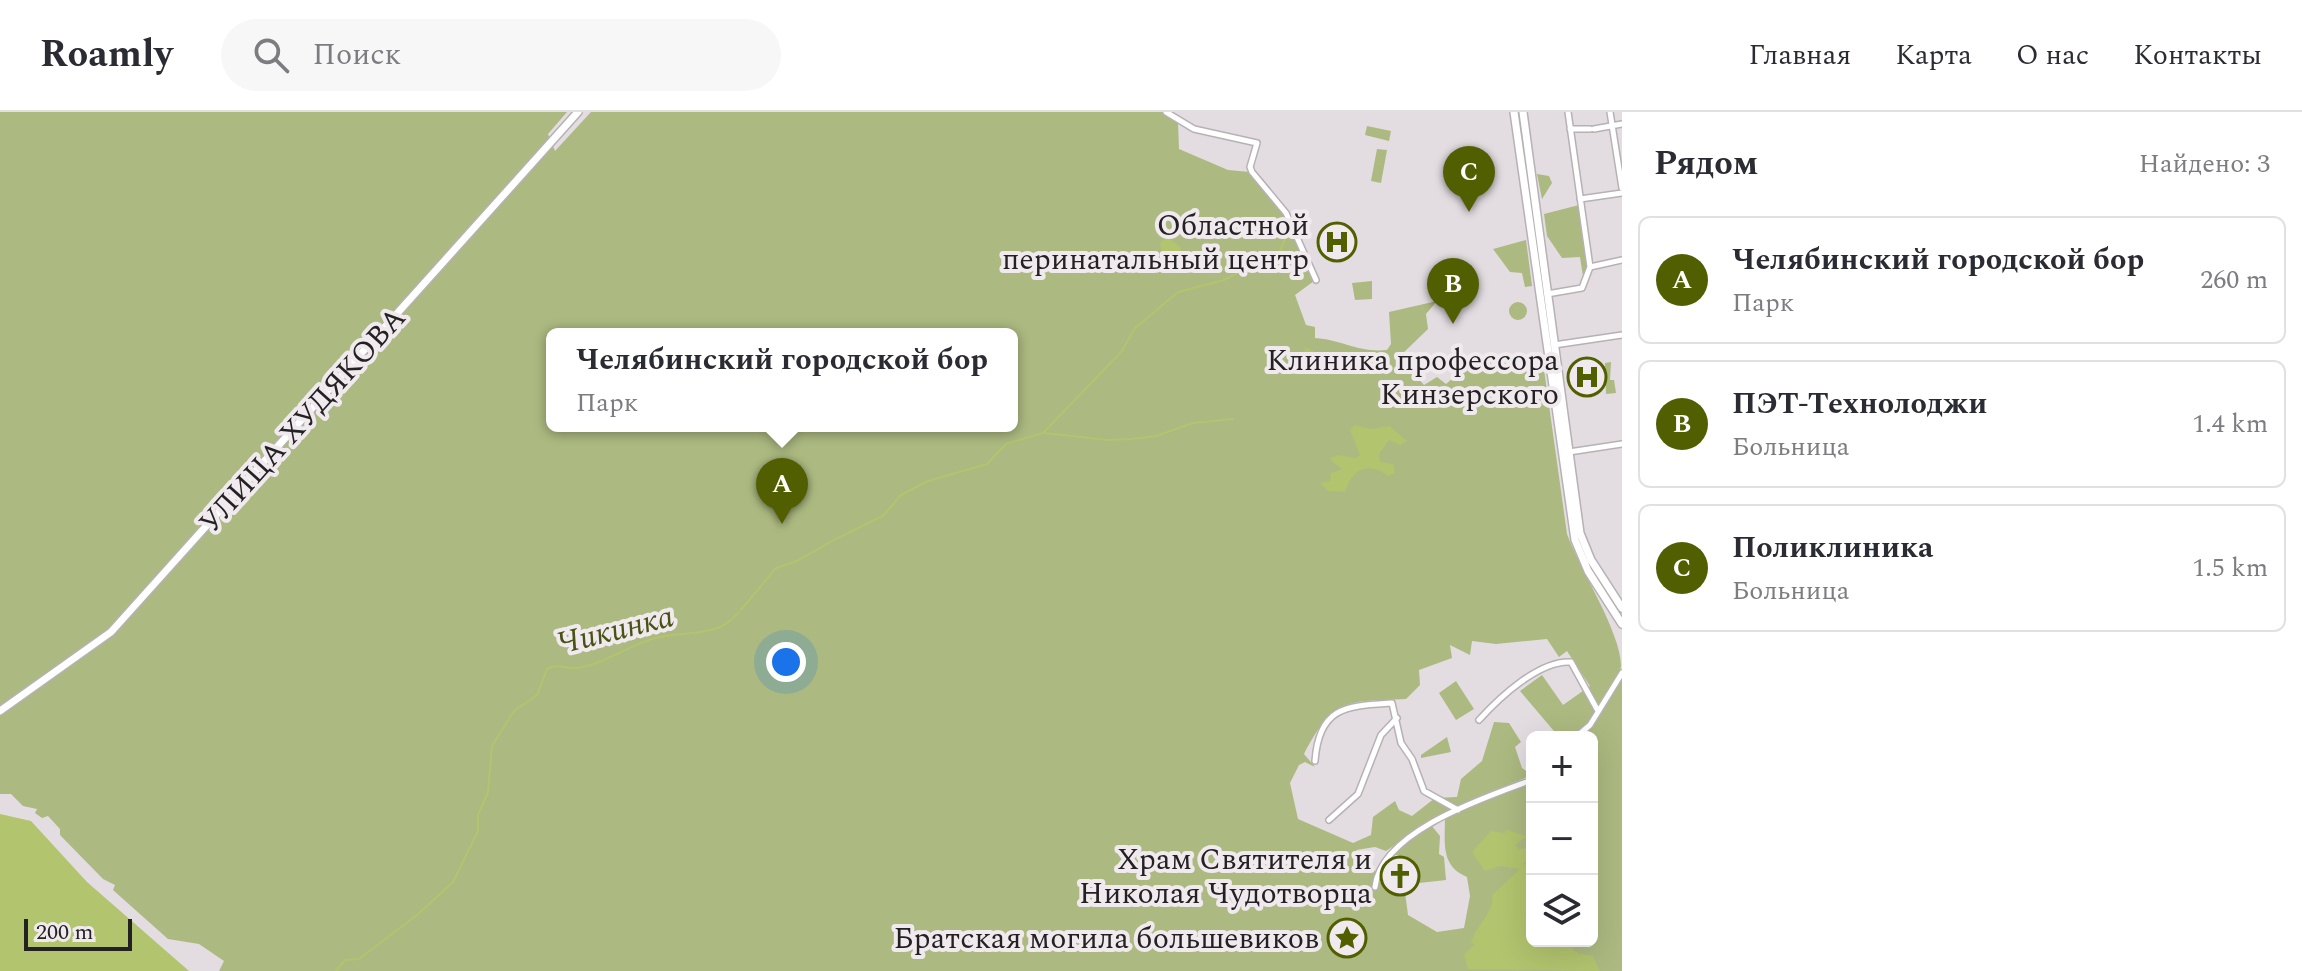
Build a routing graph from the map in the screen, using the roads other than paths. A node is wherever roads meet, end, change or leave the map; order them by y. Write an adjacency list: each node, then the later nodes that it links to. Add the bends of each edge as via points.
1 (578, 112): 23 (main road, УЛИЦА ХУДЯКОВА, via 111,632)
2 (1166, 112): 14 (street, via 1194,129 1257,143 1250,167 1286,213)
3 (1514, 112): 17 (main road)
4 (1523, 112): 15 (main road)
5 (1568, 112): 9 (street)
6 (1610, 112): 8 (street)
7 (1622, 124): 8 (street)
8 (1613, 125): 9 (street); 10 (street)
9 (1570, 129): 11 (street)
10 (1622, 190): 11 (street)
11 (1580, 199): 13 (street)
12 (1622, 260): 13 (street)
13 (1590, 267): 15 (street, via 1582,288)
14 (1316, 280)
15 (1546, 294): 17 (main road)
16 (1622, 335): 17 (street)
17 (1550, 345): 19 (main road); 21 (main road, via 1575,540)
18 (1622, 444): 19 (street)
19 (1569, 452): 20 (main road, via 1584,546)
20 (1622, 608)
21 (1622, 624)
22 (1622, 673): 24 (street)
23 (2, 709)
24 (1598, 711): 26 (street, via 1578,671 1571,662 1563,662 1542,670); 27 (street)
25 (1397, 718): 28 (street, via 1392,703 1344,708 1321,731); 30 (street, via 1401,743 1424,791); 31 (street, via 1381,735 1358,794)
26 (1479, 720)
27 (1583, 731)
28 (1315, 761)
29 (1526, 782): 30 (street)
30 (1458, 810): 32 (street, via 1391,853)
31 (1329, 820)
32 (1375, 887)

